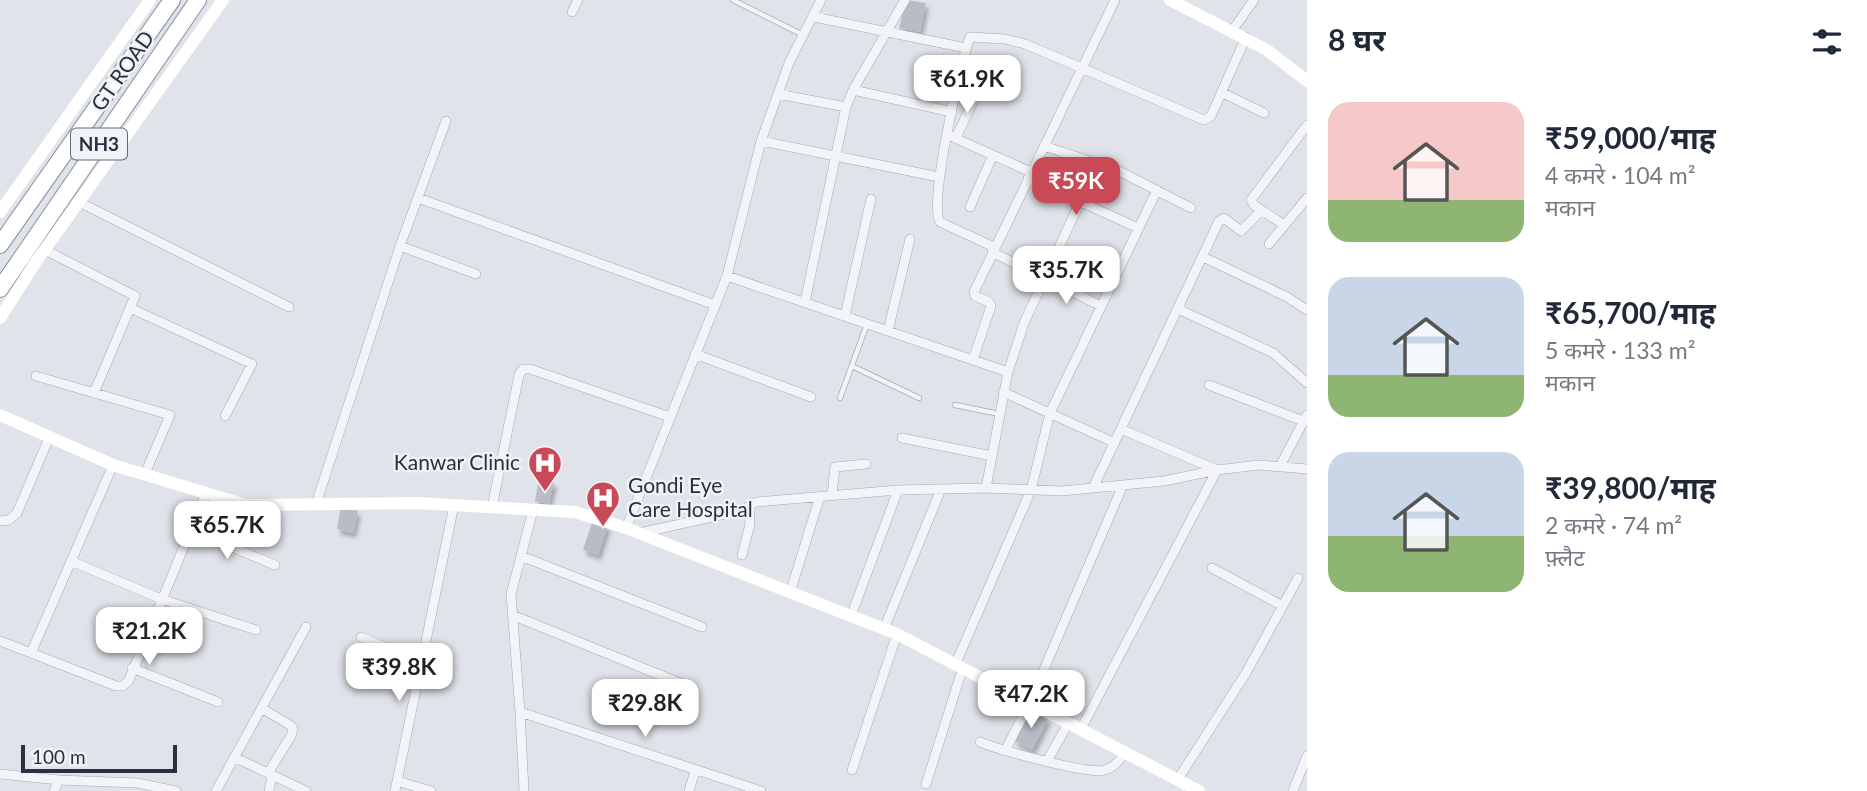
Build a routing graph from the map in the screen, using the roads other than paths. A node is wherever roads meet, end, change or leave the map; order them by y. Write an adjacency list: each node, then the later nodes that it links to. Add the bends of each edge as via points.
1 (150, 0): 46 (street)
2 (173, 0): 51 (highway, GT ROAD / NH3)
3 (198, 0): 59 (highway, GT ROAD / NH3)
4 (223, 0): 41 (street)
5 (578, 0): 12 (street)
6 (733, 0): 16 (lane)
7 (821, 0): 13 (street)
8 (905, 0): 14 (street)
9 (1115, 0): 19 (street)
10 (1170, 0): 15 (street)
11 (1254, 0): 15 (street)
12 (572, 12)
13 (814, 17): 14 (street); 16 (street)
14 (888, 31): 18 (street); 22 (street)
15 (1232, 31): 17 (street)
16 (804, 36): 24 (street)
17 (1246, 37): 21 (street); 23 (street)
18 (966, 48): 19 (street, via 972,36 1004,39); 26 (street)
19 (1083, 67): 23 (street, via 1204,120); 32 (street)
20 (988, 71): 30 (street)
21 (1307, 81)
22 (853, 90): 25 (street); 26 (street)
23 (1221, 92): 27 (street)
24 (778, 94): 25 (street); 31 (street)
25 (846, 107): 33 (street)
26 (952, 111): 30 (street)
27 (1264, 113)
28 (446, 121): 38 (street)
29 (1307, 125): 45 (street, via 1252,197 1251,202)
30 (952, 137): 34 (street); 36 (street)
31 (761, 141): 33 (street); 57 (street)
32 (1044, 146): 35 (street); 37 (street, via 1117,170)
33 (836, 155): 36 (street); 60 (street)
34 (993, 155): 35 (street); 43 (street)
35 (1030, 175): 42 (street); 54 (street)
36 (939, 177): 54 (street, via 937,219)
37 (1157, 190): 44 (street); 48 (street)
38 (418, 198): 52 (street); 61 (street)
39 (1307, 198): 47 (street)
40 (871, 199): 67 (street)
41 (79, 202): 53 (street); 63 (street)
42 (1080, 202): 48 (street); 58 (street)
43 (970, 207)
44 (1191, 208)
45 (1262, 210): 47 (street); 55 (street, via 1241,231 1221,219)
46 (0, 212)
47 (1284, 225): 50 (street)
48 (1138, 228): 62 (street)
49 (910, 239): 70 (street)
50 (1269, 244)
51 (0, 245)
52 (400, 246): 56 (street); 110 (street)
53 (45, 250): 64 (street, via 135,296); 68 (street)
54 (993, 250): 58 (street); 72 (street, via 974,292 991,306)
55 (1203, 257): 65 (street); 66 (street)
56 (476, 274)
57 (727, 275): 60 (street); 61 (street)
58 (1045, 278): 62 (street); 74 (street)
59 (0, 289)
60 (805, 302): 67 (street)
61 (715, 305): 71 (street)
62 (1101, 306): 84 (street)
63 (289, 307)
64 (130, 308): 79 (street); 87 (street, via 251,365)
65 (1178, 309): 76 (street, via 1273,353); 90 (street)
66 (1307, 310)
67 (845, 316): 69 (street)
68 (0, 318)
69 (867, 323): 70 (street); 73 (lane)
70 (888, 331): 72 (street)
71 (695, 354): 80 (street); 88 (street)
72 (973, 360): 74 (street)
73 (852, 366): 81 (lane); 82 (lane)
74 (1008, 372): 78 (street)
75 (36, 376): 79 (street)
76 (1307, 383)
77 (1209, 385): 89 (street)
78 (1003, 392): 84 (street); 85 (street)
79 (94, 393): 100 (street, via 170,415)
80 (811, 397)
81 (840, 398)
82 (919, 398)
83 (956, 405): 85 (lane)
84 (1049, 413): 93 (street); 106 (street)
85 (999, 414): 94 (street)
86 (0, 415): 91 (street)
87 (225, 416)
88 (670, 418): 112 (street, via 523,369); 117 (street)
89 (1305, 418): 97 (street)
90 (1121, 429): 93 (street); 99 (street)
91 (49, 438): 96 (street); 115 (street, via 17,513)
92 (902, 438): 94 (street)
93 (1115, 443): 103 (street)
94 (992, 456): 102 (street)
95 (866, 464): 108 (street, via 835,467)
96 (113, 465): 100 (street); 120 (street)
97 (1280, 466): 98 (street); 99 (street)
98 (1307, 469)
99 (1217, 470): 101 (street); 146 (street)
100 (144, 476): 107 (street)
101 (1123, 485): 103 (street); 142 (street)
102 (986, 488): 104 (street); 106 (street)
103 (1093, 488): 106 (street)
104 (942, 489): 105 (street); 131 (street)
105 (898, 490): 108 (street); 128 (street)
106 (1031, 490): 138 (street)
107 (206, 493): 110 (street, via 247,505); 116 (street)
108 (832, 495): 109 (street)
109 (820, 496): 113 (street, via 756,502); 124 (street)
110 (316, 504): 111 (street)
111 (454, 505): 112 (street); 137 (street)
112 (492, 507): 114 (street)
113 (749, 507): 117 (street); 119 (street)
114 (533, 510): 117 (street, via 575,512); 118 (street)
115 (0, 521)
116 (190, 530): 121 (street); 125 (street)
117 (632, 531): 124 (street)
118 (521, 555): 127 (street, via 511,594); 130 (street)
119 (742, 555)
120 (71, 561): 125 (street); 136 (street)
121 (275, 565)
122 (1212, 568): 126 (street)
123 (1298, 578): 126 (street)
124 (790, 593): 128 (street)
125 (161, 598): 132 (street); 139 (street)
126 (1283, 606): 157 (street)
127 (512, 615): 140 (street); 144 (street)
128 (851, 616): 131 (street)
129 (306, 627): 143 (street)
130 (702, 627)
131 (884, 629): 133 (street)
132 (257, 630)
133 (897, 634): 138 (street); 153 (street)
134 (361, 637): 137 (street)
135 (0, 641): 136 (street)
136 (31, 653): 139 (street, via 116,686 127,683)
137 (422, 663): 160 (street)
138 (960, 665): 142 (street); 159 (street)
139 (132, 668): 141 (street)
140 (680, 683)
141 (218, 702)
142 (1030, 702): 145 (street); 148 (street)
143 (262, 709): 151 (street); 156 (street, via 293,729)
144 (520, 712): 154 (street); 169 (street)
145 (1069, 722): 146 (street); 152 (street)
146 (1082, 729): 149 (street)
147 (980, 743): 148 (street)
148 (1005, 751): 152 (street)
149 (1126, 752): 152 (street, via 1102,771); 157 (street)
150 (1307, 756): 172 (street)
151 (234, 757): 156 (street); 165 (street)
152 (1047, 761)
153 (852, 770)
154 (695, 771): 170 (street); 171 (street)
155 (0, 774): 158 (street)
156 (270, 774): 166 (street); 167 (street)
157 (1178, 779): 162 (street)
158 (58, 780): 161 (street); 163 (street)
159 (926, 784)
160 (396, 786): 168 (street)
161 (112, 787): 164 (street, via 137,783)
162 (1195, 790)
163 (54, 791)
164 (176, 791)
165 (216, 791)
166 (269, 791)
167 (306, 791)
168 (431, 791)
169 (524, 791)
170 (689, 791)
171 (761, 791)
172 (1293, 791)

